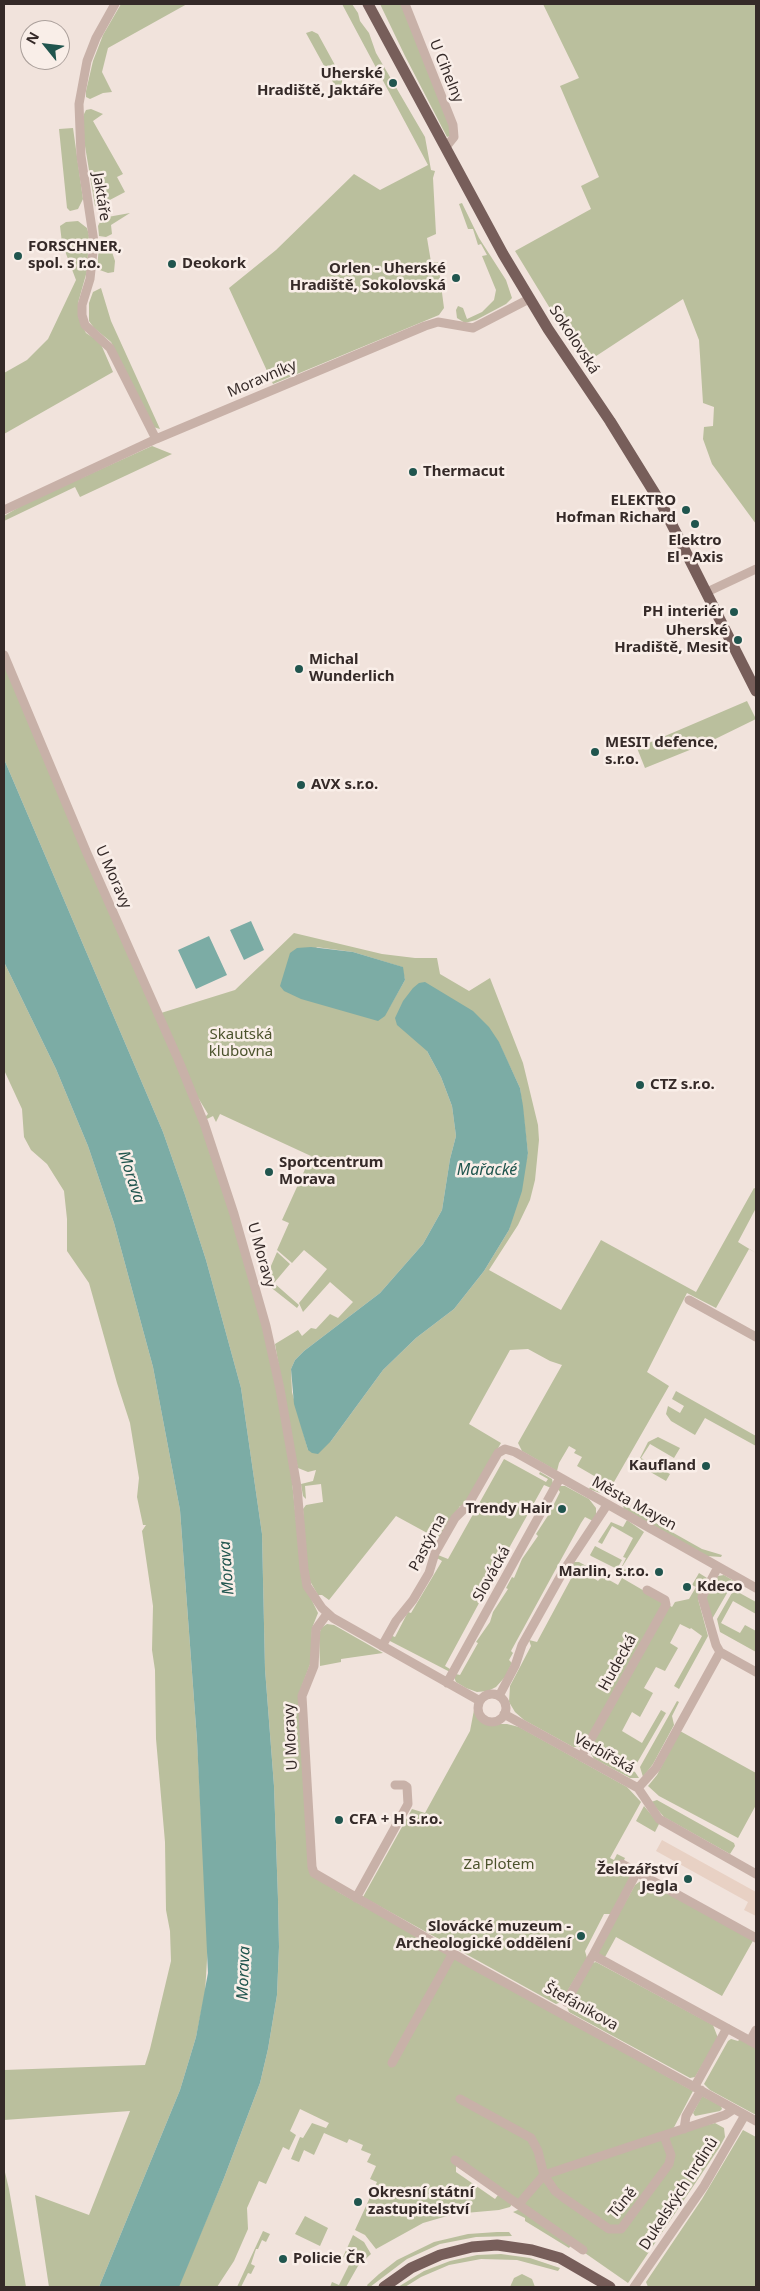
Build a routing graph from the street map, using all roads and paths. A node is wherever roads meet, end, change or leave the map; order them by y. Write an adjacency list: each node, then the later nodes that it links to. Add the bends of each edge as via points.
1 (115, 4): 6 (street, Jaktáře, via 87,61 79,104 81,156 94,242 82,315 85,325 110,348)
2 (368, 4): 4 (main road, Sokolovská)
3 (405, 4): 4 (street, U Cihelny, via 453,125 453,140)
4 (446, 146): 5 (main road, Sokolovská, via 495,241)
5 (529, 298): 6 (street, Moravníky, via 473,328 442,323 425,326); 9 (main road, Sokolovská, via 647,480)
6 (156, 439): 7 (street, Moravníky)
7 (6, 508)
8 (756, 569): 9 (street)
9 (706, 592): 11 (main road, Sokolovská)
10 (4, 655): 20 (street, U Moravy, via 178,1059 215,1156 248,1257 270,1344 296,1487 305,1578)
11 (756, 691)
12 (689, 1300): 13 (street)
13 (756, 1337)
14 (498, 1453): 15 (street, Města Mayen, via 503,1449 512,1450); 21 (street, Pastýrna, via 468,1505 455,1518 435,1554 429,1573)
15 (560, 1478): 16 (street, Města Mayen); 24 (street, Slovácká)
16 (607, 1505): 17 (street, Města Mayen); 25 (street, via 564,1570)
17 (718, 1567): 18 (street, Města Mayen); 22 (street, via 702,1597)
18 (756, 1588)
19 (647, 1590): 28 (street, Hudecká, via 665,1600 666,1605)
20 (327, 1614): 21 (street); 34 (street, U Moravy, via 316,1629 314,1666 302,1696 312,1867 316,1874)
21 (382, 1646): 24 (street)
22 (720, 1652): 23 (street); 30 (street, via 656,1768)
23 (756, 1672)
24 (447, 1683): 26 (street)
25 (499, 1696): 26 (street, via 487,1695); 27 (street, via 506,1704)
26 (480, 1701): 27 (street, via 479,1712 486,1720 496,1721)
27 (504, 1714): 28 (street, Verbířská)
28 (581, 1757): 30 (street, Verbířská)
29 (395, 1785): 35 (street, via 407,1787 408,1804)
30 (638, 1788): 33 (street, Verbířská, via 659,1819)
31 (622, 1864): 32 (street)
32 (637, 1872): 36 (street); 38 (street, Štefánikova)
33 (756, 1874)
34 (331, 1883): 35 (street, Štefánikova)
35 (356, 1898): 37 (street, Štefánikova)
36 (756, 1938)
37 (453, 1953): 43 (street); 44 (street, Štefánikova)
38 (593, 1955): 39 (street, Štefánikova); 40 (street)
39 (566, 2002)
40 (727, 2028): 42 (street); 44 (street)
41 (756, 2030): 42 (street)
42 (753, 2042)
43 (392, 2063)
44 (698, 2088): 46 (street, Štefánikova); 49 (street)
45 (460, 2098): 52 (street, Tůně, via 532,2140)
46 (734, 2108): 47 (street, Štefánikova); 49 (street, via 728,2114)
47 (745, 2115): 48 (street, Štefánikova); 57 (street, Dukelských hrdinů, via 706,2182)
48 (756, 2121)
49 (684, 2129): 50 (street)
50 (664, 2136): 52 (street); 52 (street, Tůně, via 671,2156 669,2164 619,2230 607,2228 564,2198)
51 (454, 2160): 53 (street)
52 (544, 2175): 53 (street)
53 (519, 2205): 54 (street)
54 (583, 2250)
55 (384, 2287): 56 (main road, via 411,2268 440,2254 497,2245 524,2248 560,2258)
56 (610, 2287)
57 (634, 2287)

